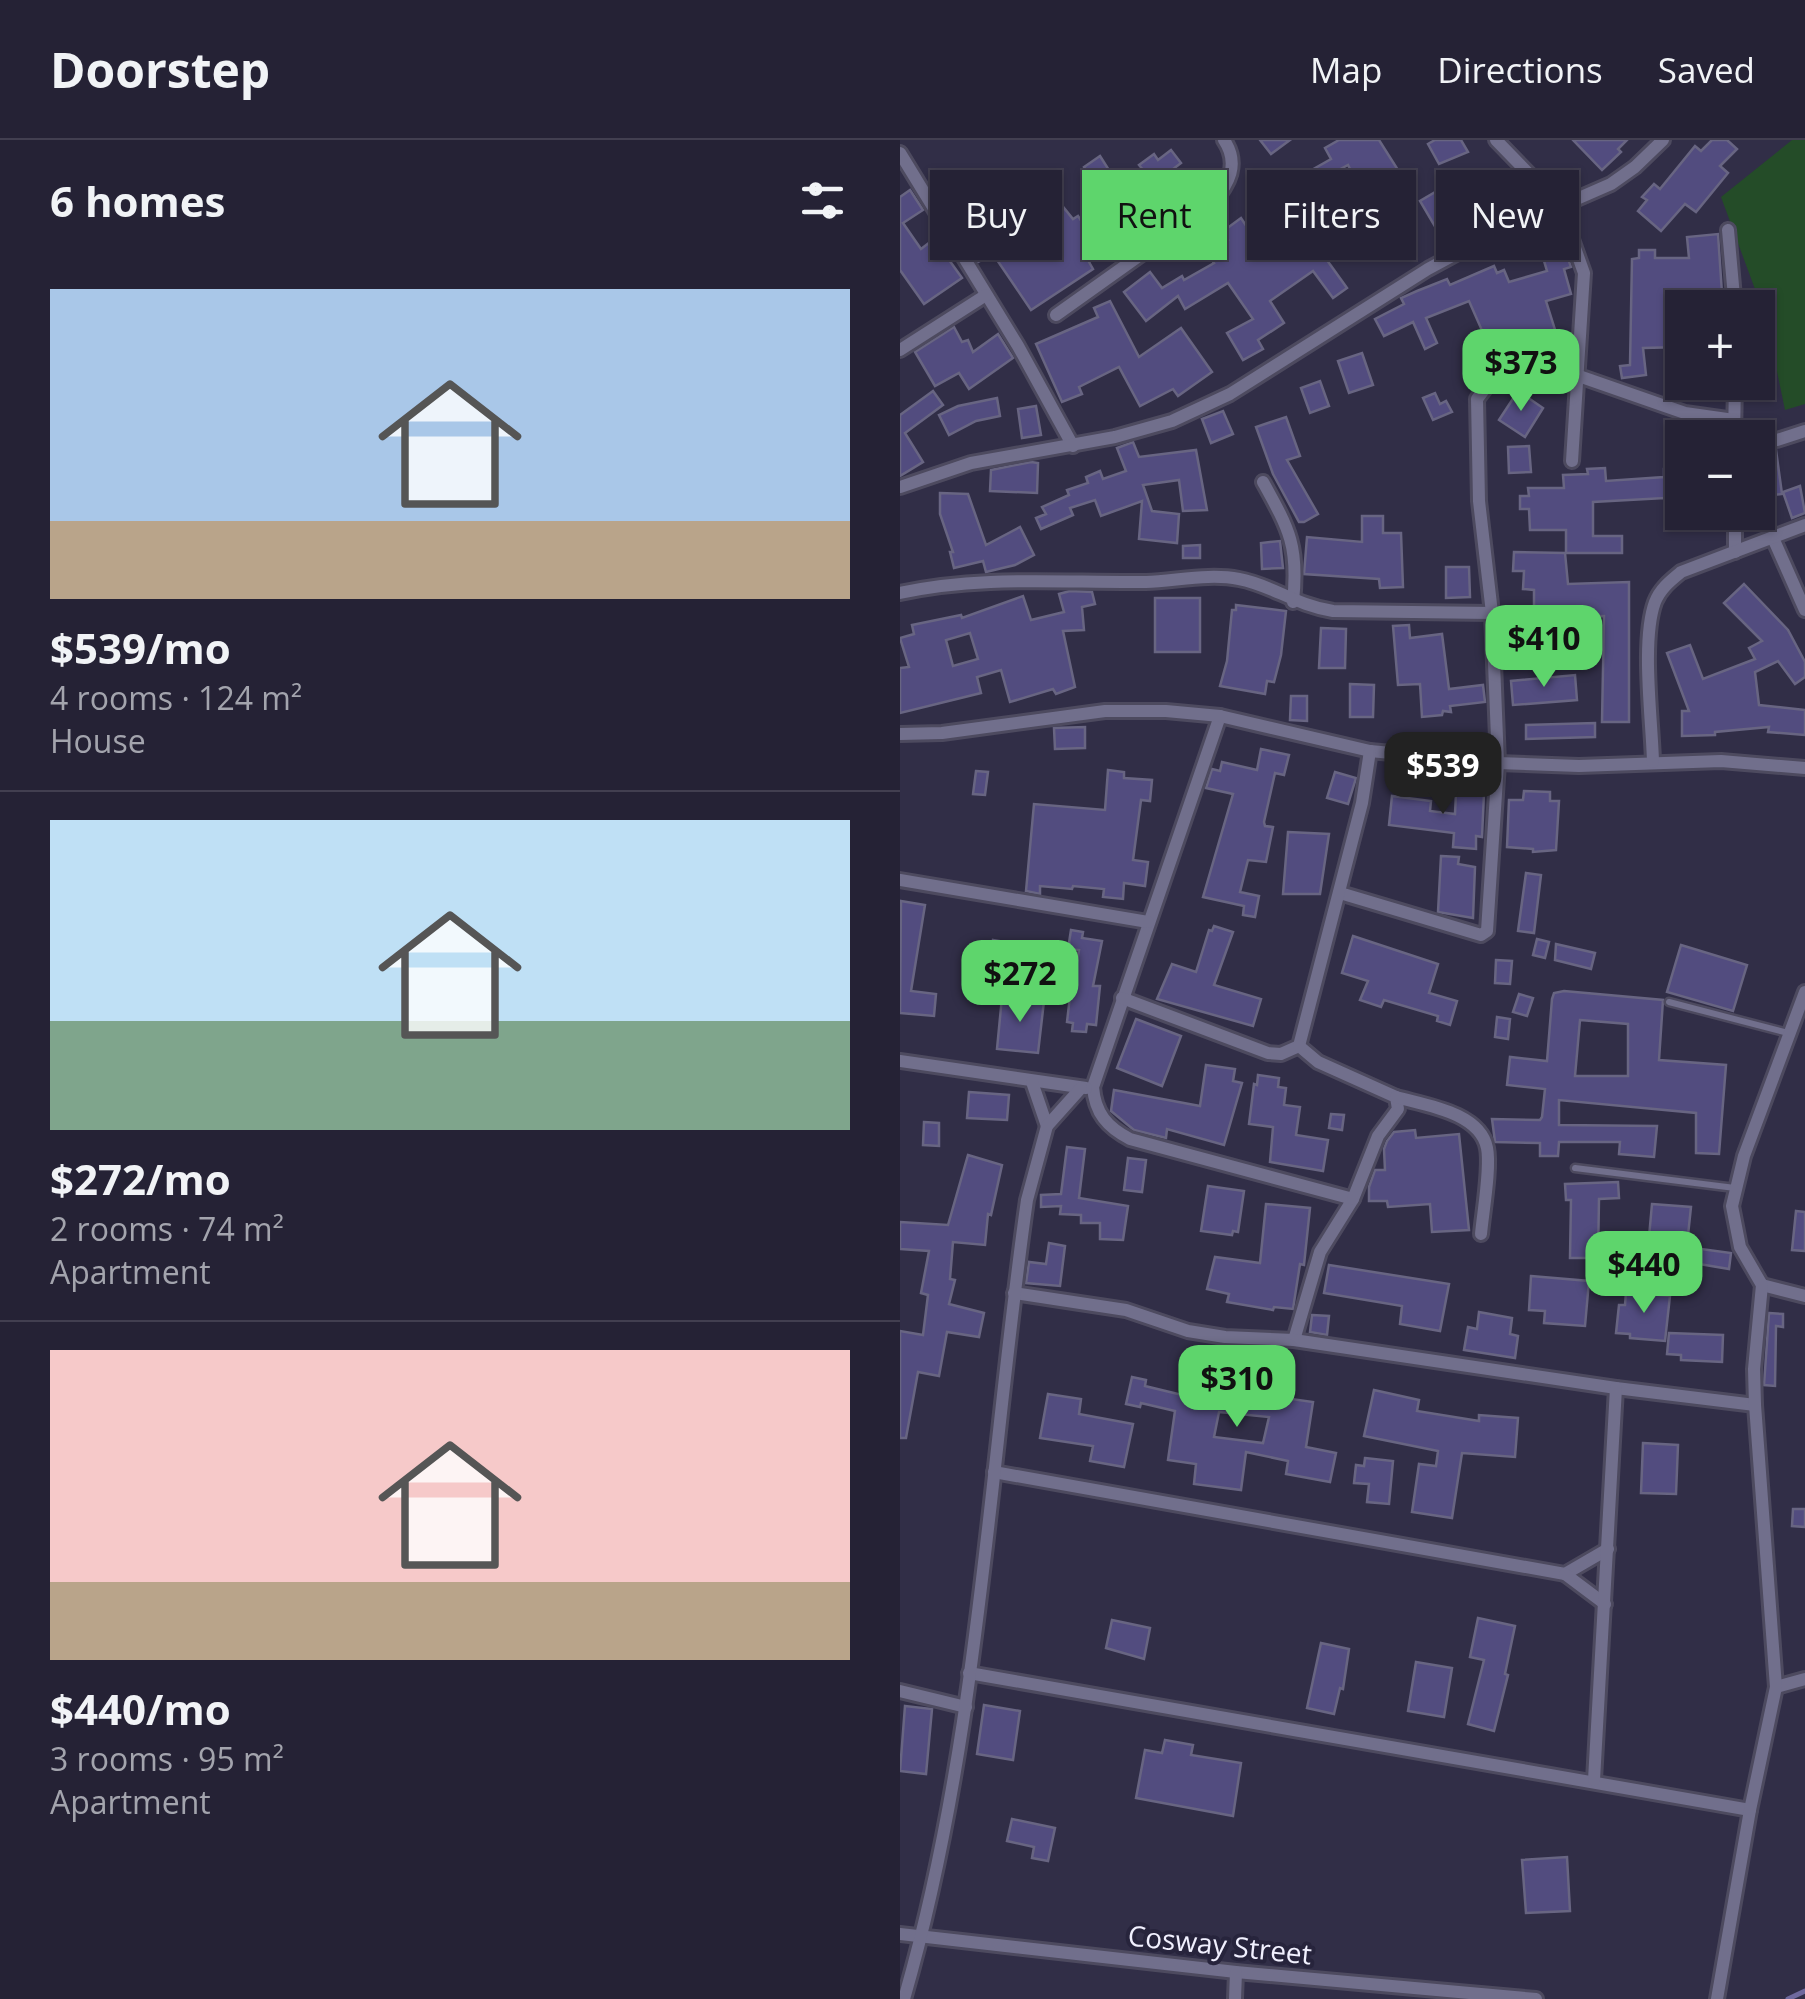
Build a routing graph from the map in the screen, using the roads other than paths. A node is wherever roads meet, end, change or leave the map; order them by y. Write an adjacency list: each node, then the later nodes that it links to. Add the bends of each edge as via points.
1 (1224, 140): 12 (street, via 1232,173 1212,204)
2 (1496, 140): 5 (street)
3 (1663, 140): 6 (street, via 1611,184)
4 (900, 153): 11 (street)
5 (1525, 170)
6 (1579, 198)
7 (1728, 230): 10 (street)
8 (1579, 259): 14 (street, via 1584,273)
9 (1447, 260): 19 (street, via 1230,394 1172,422)
10 (1734, 290)
11 (986, 295): 13 (street); 19 (street)
12 (1056, 314)
13 (900, 350)
14 (1576, 375): 16 (street, via 1685,413); 20 (street); 30 (street, via 1495,383 1477,399 1479,501)
15 (1734, 400): 16 (street)
16 (1734, 420)
17 (1805, 431): 18 (street)
18 (1775, 440)
19 (1073, 446): 22 (street, via 971,463)
20 (1572, 462)
21 (1263, 482): 28 (street, via 1294,543)
22 (900, 486)
23 (1805, 525): 25 (street)
24 (1735, 530): 26 (street)
25 (1773, 538): 26 (street); 29 (street)
26 (1735, 552): 34 (street, via 1681,572 1655,603 1649,632)
27 (900, 593): 28 (street, via 984,582 1235,578)
28 (1294, 602): 30 (street, via 1333,611)
29 (1805, 610)
30 (1492, 613): 35 (street)
31 (1220, 716): 32 (street, via 1105,711); 33 (street); 39 (street)
32 (900, 734)
33 (1370, 751): 35 (street); 38 (street)
34 (1653, 762): 35 (street); 36 (street)
35 (1498, 763): 38 (street, via 1484,934)
36 (1805, 768)
37 (900, 880): 39 (street)
38 (1340, 893): 44 (street)
39 (1148, 922): 41 (street)
40 (1805, 992): 43 (street)
41 (1122, 998): 44 (street, via 1268,1052); 47 (street)
42 (1669, 1002): 43 (lane)
43 (1788, 1033): 51 (street)
44 (1299, 1046): 48 (street, via 1318,1062)
45 (900, 1061): 46 (street)
46 (1032, 1082): 47 (street); 49 (street)
47 (1087, 1088): 49 (street); 52 (street, via 1101,1116 1130,1139)
48 (1396, 1097): 52 (street, via 1398,1109 1378,1136); 53 (street, via 1450,1112 1476,1128 1487,1146)
49 (1047, 1126): 55 (street, via 1027,1200)
50 (1576, 1168): 51 (lane)
51 (1736, 1188): 54 (street, via 1732,1206 1740,1247)
52 (1353, 1199): 57 (street, via 1320,1252)
53 (1481, 1234)
54 (1762, 1286): 56 (street); 59 (street)
55 (1014, 1293): 57 (street, via 1126,1310 1188,1331); 60 (street)
56 (1805, 1296)
57 (1294, 1340): 58 (street)
58 (1616, 1388): 59 (street); 61 (street)
59 (1755, 1404): 66 (street)
60 (994, 1472): 62 (street); 64 (street)
61 (1608, 1549): 62 (street); 63 (street)
62 (1566, 1574): 63 (street)
63 (1605, 1604): 69 (street)
64 (969, 1672): 68 (street); 69 (street)
65 (1805, 1679): 66 (street)
66 (1776, 1687): 70 (street)
67 (900, 1691): 68 (street)
68 (966, 1706): 72 (street)
69 (1594, 1780): 70 (street)
70 (1750, 1810): 77 (street)
71 (900, 1934): 72 (street, Cosway Street)
72 (921, 1938): 73 (street, Cosway Street); 74 (street)
73 (1236, 1972): 75 (street); 76 (street, Cosway Street)
74 (904, 1999)
75 (1235, 1999)
76 (1536, 1999)
77 (1717, 1999)

